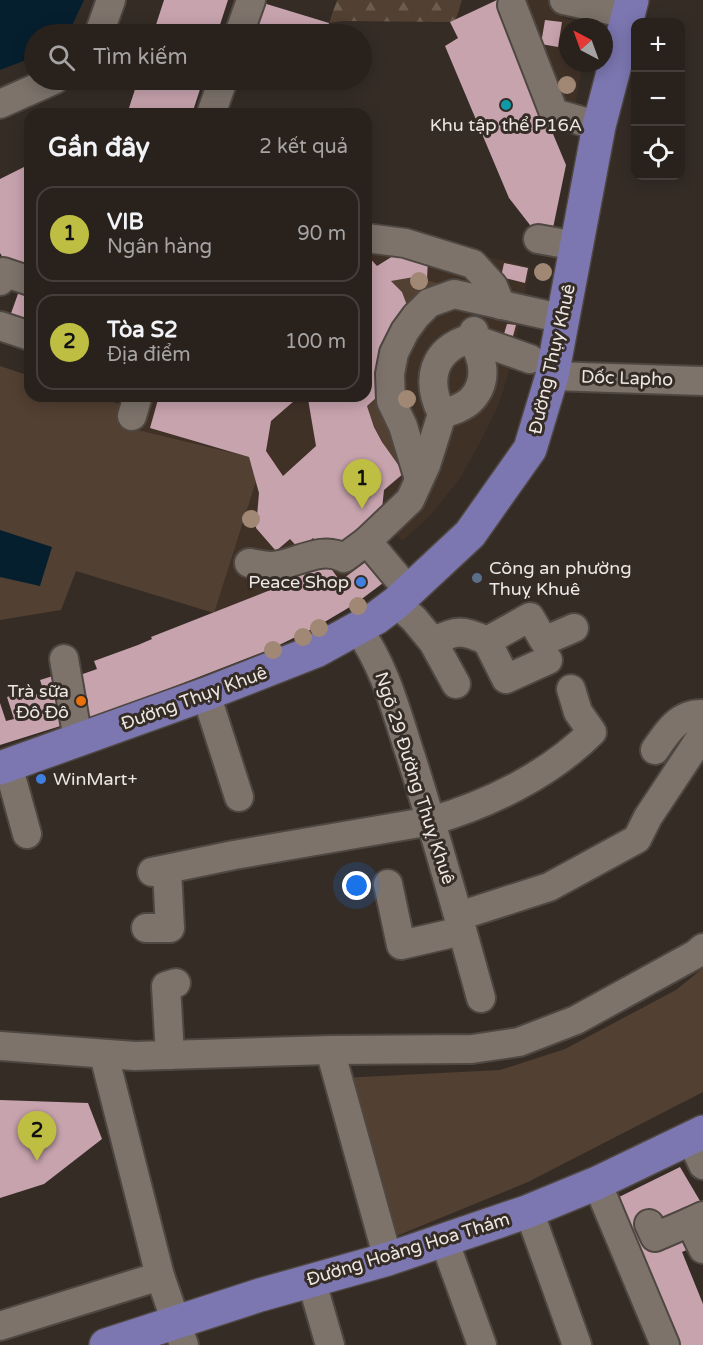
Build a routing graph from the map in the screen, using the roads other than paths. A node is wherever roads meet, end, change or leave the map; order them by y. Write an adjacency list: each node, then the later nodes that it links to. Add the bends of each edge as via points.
1 (111, 0): 6 (street)
2 (251, 0): 7 (street)
3 (564, 0): 5 (street)
4 (512, 5): 12 (street, via 554,113)
5 (630, 7): 12 (main road, Đường Thụy Khuê)
6 (103, 24)
7 (243, 24)
8 (32, 90): 10 (street)
9 (219, 90): 11 (street)
10 (0, 104)
11 (213, 108)
12 (599, 126): 15 (main road, Đường Thụy Khuê)
13 (372, 239): 19 (street, via 405,243 473,264)
14 (538, 239): 15 (street)
15 (577, 246): 20 (main road, Đường Thụy Khuê)
16 (427, 269): 19 (street, via 449,273)
17 (24, 279): 18 (street, via 3,272)
18 (0, 281)
19 (490, 294): 20 (street); 23 (street); 27 (street, via 454,294 429,303 405,331 394,353 391,401 403,426)
20 (564, 320): 24 (main road, Đường Thụy Khuê)
21 (0, 326): 22 (street)
22 (24, 334)
23 (471, 338): 24 (street, Dốc Lapho); 26 (street, via 445,351 435,368 433,386); 26 (street, via 484,366 480,384 472,399)
24 (541, 368): 25 (street, Dốc Lapho); 30 (main road, Đường Thụy Khuê, via 530,449 470,534)
25 (703, 381)
26 (442, 414): 27 (street)
27 (407, 487): 28 (street)
28 (367, 541): 29 (street, via 344,558 334,553 273,566); 30 (street)
29 (249, 563)
30 (402, 597): 32 (main road, Đường Thụy Khuê); 34 (street, via 414,620)
31 (574, 628): 33 (street, via 544,641 530,617)
32 (358, 629): 39 (main road, Đường Thụy Khuê, via 316,651); 46 (street, Ngõ 29 Đường Thuỵ Khuê, via 373,650 386,681)
33 (487, 641): 34 (street, via 466,632 454,632); 36 (street, via 506,679)
34 (433, 642): 37 (street)
35 (64, 659): 42 (street)
36 (548, 660)
37 (456, 684)
38 (571, 689): 46 (street, via 578,712 592,732 525,782 461,813)
39 (206, 694): 42 (main road, Đường Thụy Khuê); 45 (street)
40 (703, 714): 43 (street, via 674,723)
41 (703, 734): 49 (street, via 637,839 549,887)
42 (80, 740): 44 (main road, Đường Thụy Khuê)
43 (655, 750)
44 (4, 766): 47 (street)
45 (239, 797)
46 (431, 822): 49 (street, Ngõ 29 Đường Thuỵ Khuê); 50 (street, via 160,871 170,928)
47 (27, 834)
48 (388, 884): 49 (street, via 401,945)
49 (461, 923): 53 (street, Ngõ 29 Đường Thuỵ Khuê)
50 (146, 928)
51 (703, 948): 55 (street, via 576,1020 519,1042 472,1049)
52 (176, 983): 57 (street, via 166,986)
53 (480, 998)
54 (0, 1046): 56 (street)
55 (330, 1050): 57 (street); 65 (street)
56 (104, 1055): 57 (street); 66 (street)
57 (170, 1055)
58 (699, 1146): 59 (main road, Đường Hoàng Hoa Thám)
59 (597, 1183): 60 (main road, Đường Hoàng Hoa Thám); 74 (street)
60 (529, 1211): 63 (main road, Đường Hoàng Hoa Thám); 73 (street)
61 (696, 1219): 62 (street, via 655,1237); 64 (street)
62 (649, 1224)
63 (444, 1239): 65 (main road, Đường Hoàng Hoa Thám); 72 (street)
64 (703, 1249)
65 (388, 1259): 67 (main road, Đường Hoàng Hoa Thám)
66 (160, 1276): 68 (street); 69 (street)
67 (311, 1279): 69 (main road, Đường Hoàng Hoa Thám); 71 (street)
68 (0, 1326)
69 (179, 1334): 70 (main road, Đường Hoàng Hoa Thám)
70 (106, 1345)
71 (330, 1345)
72 (482, 1345)
73 (577, 1345)
74 (665, 1345)

